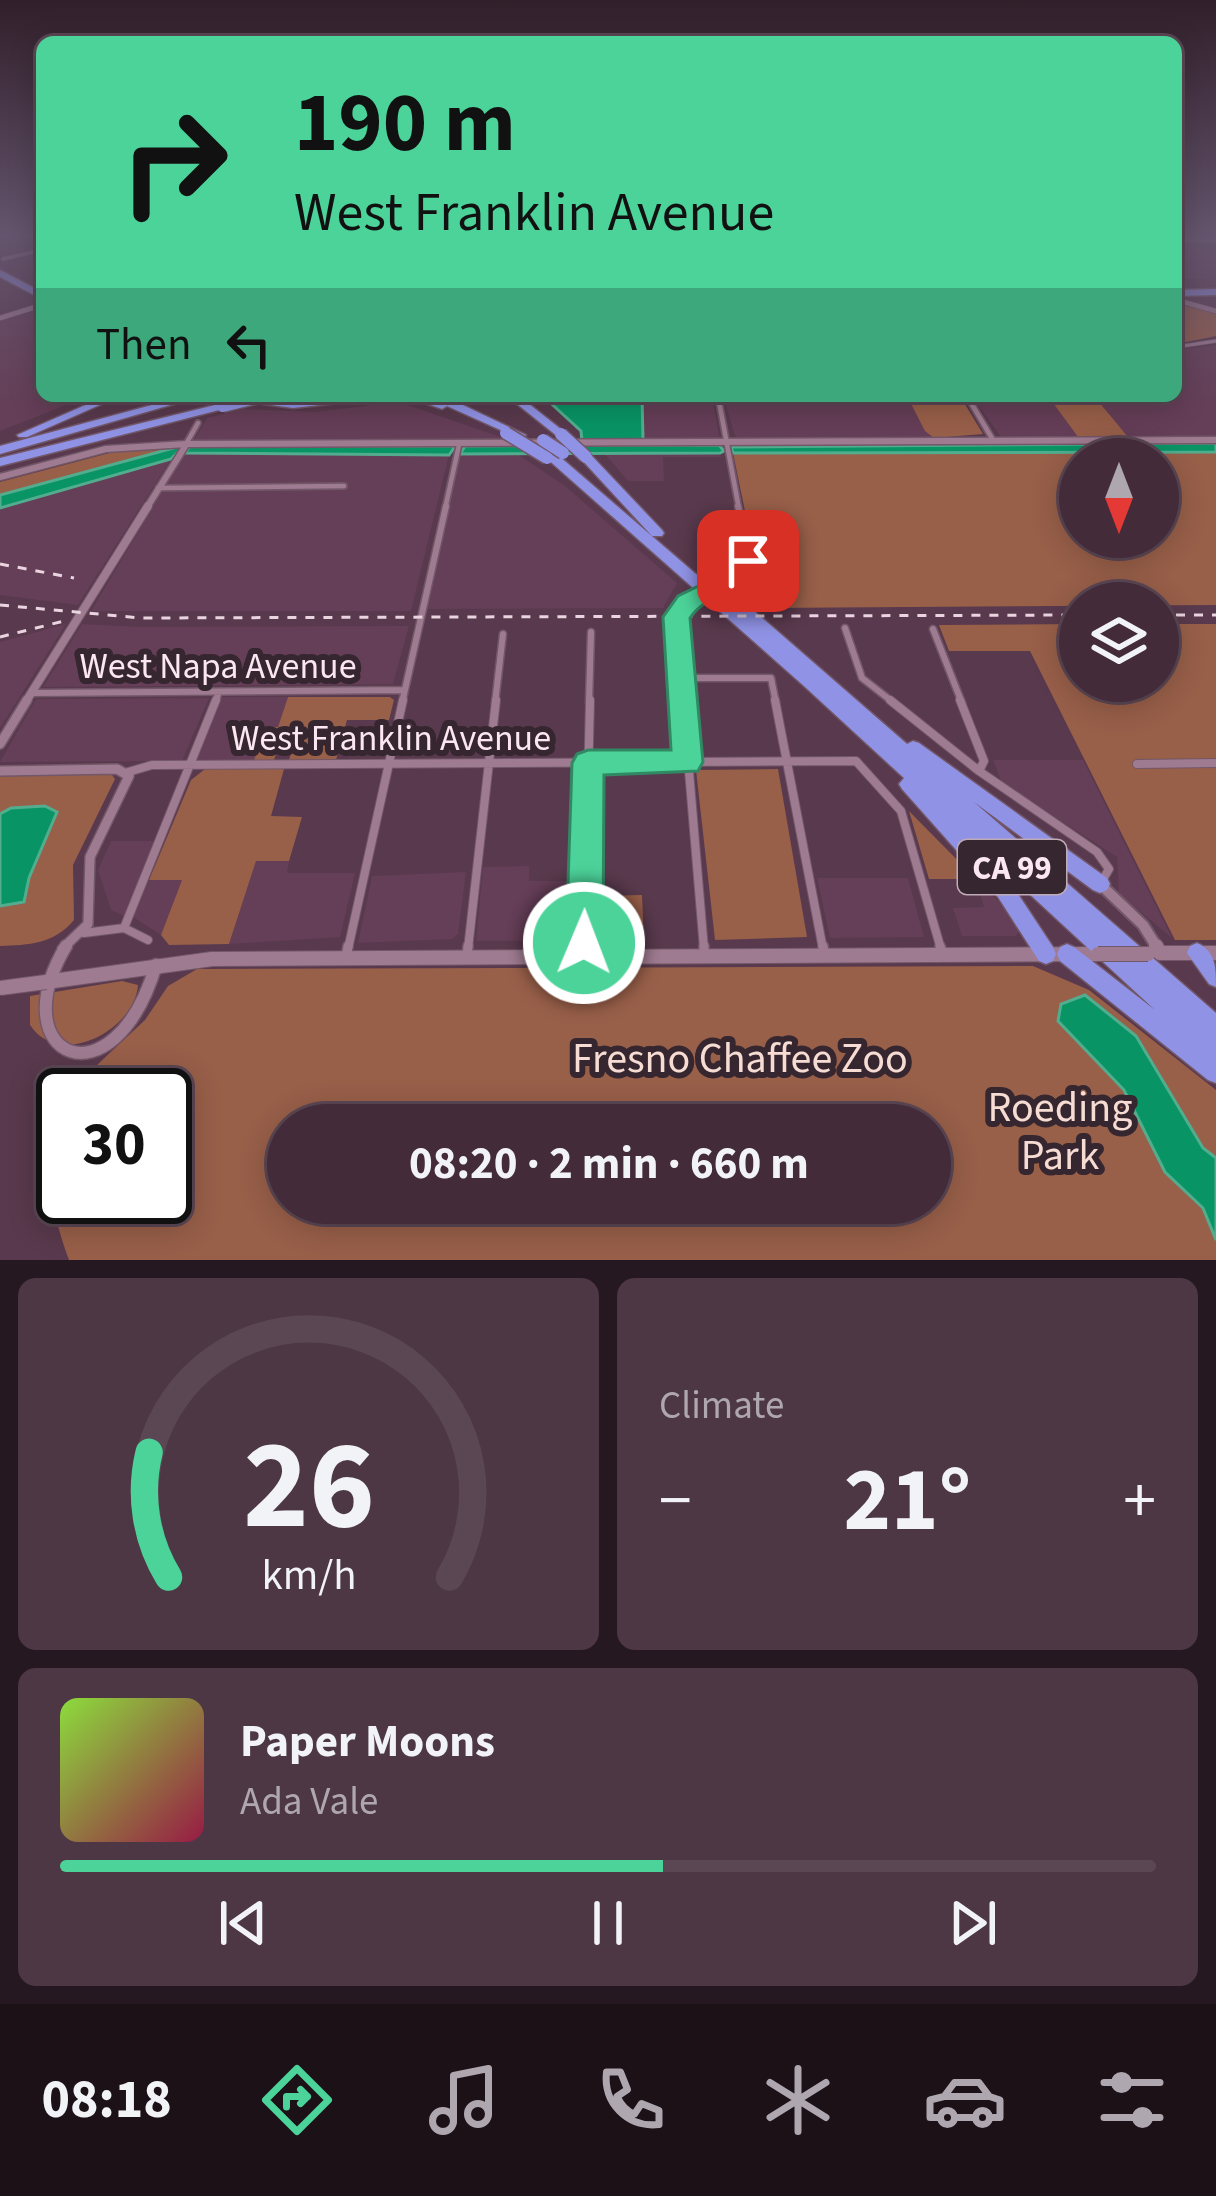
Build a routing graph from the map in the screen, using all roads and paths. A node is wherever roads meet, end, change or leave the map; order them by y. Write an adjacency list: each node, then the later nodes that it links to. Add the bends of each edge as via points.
1 (1182, 296): 3 (street)
2 (36, 303): 4 (street)
3 (1216, 310)
4 (0, 318)
5 (1216, 341): 6 (street)
6 (1182, 345)
7 (101, 402): 22 (highway)
8 (109, 402): 22 (highway)
9 (205, 402): 26 (highway)
10 (207, 402): 30 (highway)
11 (208, 402): 30 (highway)
12 (247, 402): 13 (highway)
13 (309, 402)
14 (425, 402): 25 (highway, bridge)
15 (450, 402): 25 (highway, CA 99)
16 (465, 402): 25 (highway, CA 99)
17 (517, 402): 25 (highway)
18 (529, 402): 25 (highway)
19 (719, 402): 27 (street)
20 (971, 402): 23 (street)
21 (198, 423): 28 (street)
22 (32, 432): 26 (highway)
23 (993, 440): 24 (street); 27 (street)
24 (1216, 440)
25 (554, 445): 34 (highway, CA 99); 34 (highway, bridge, via 586,457); 40 (highway, CA 99)
26 (0, 446)
27 (727, 446): 29 (street); 39 (street, bridge, via 748,561 733,580 681,608)
28 (184, 448): 29 (street); 31 (street, via 120,447); 33 (street)
29 (458, 448): 42 (street)
30 (0, 461)
31 (0, 477)
32 (344, 486): 33 (street)
33 (158, 488): 44 (street)
34 (657, 533): 41 (highway, CA 99)
35 (845, 628): 55 (street, via 862,678)
36 (933, 629): 55 (street, via 984,761)
37 (591, 632): 50 (street)
38 (503, 634): 49 (street)
39 (681, 678): 46 (street); 47 (street, via 771,678)
40 (810, 682): 66 (highway); 76 (highway, CA 99)
41 (832, 688): 57 (highway); 74 (highway, CA 99)
42 (404, 690): 43 (street, West Napa Avenue); 48 (street)
43 (219, 692): 44 (street, West Napa Avenue); 53 (street)
44 (32, 693): 45 (street)
45 (0, 744)
46 (687, 762): 47 (street, West Franklin Avenue); 50 (street, West Franklin Avenue); 65 (street)
47 (788, 762): 61 (street); 62 (street, West Franklin Avenue, via 856,761 901,812)
48 (389, 763): 49 (street, West Franklin Avenue); 53 (street, West Franklin Avenue); 69 (street)
49 (489, 763): 50 (street, West Franklin Avenue); 68 (street)
50 (588, 763): 64 (street)
51 (1137, 764): 52 (street)
52 (1216, 764)
53 (190, 765): 56 (street, West Franklin Avenue); 58 (street)
54 (0, 770): 56 (street, West Franklin Avenue)
55 (979, 771): 57 (street, via 1103,858 1109,869)
56 (128, 772): 59 (street, via 88,863 92,910)
57 (1100, 884): 67 (main road, via 1143,925)
58 (124, 928): 59 (street); 60 (street)
59 (79, 934): 73 (street, via 38,966)
60 (148, 940)
61 (824, 952): 62 (main road); 65 (main road)
62 (943, 952): 66 (main road)
63 (1207, 952): 67 (main road); 71 (highway)
64 (584, 954): 65 (main road); 68 (main road)
65 (704, 954)
66 (1056, 954): 67 (main road, bridge); 77 (highway)
67 (1154, 954)
68 (466, 956): 69 (main road)
69 (346, 957): 70 (main road)
70 (157, 963): 72 (main road, bridge); 75 (street, via 149,994 117,1031 81,1050)
71 (1216, 977)
72 (0, 988)
73 (19, 1000)
74 (1216, 1028)
75 (46, 1051)
76 (1216, 1051)
77 (1216, 1072)

